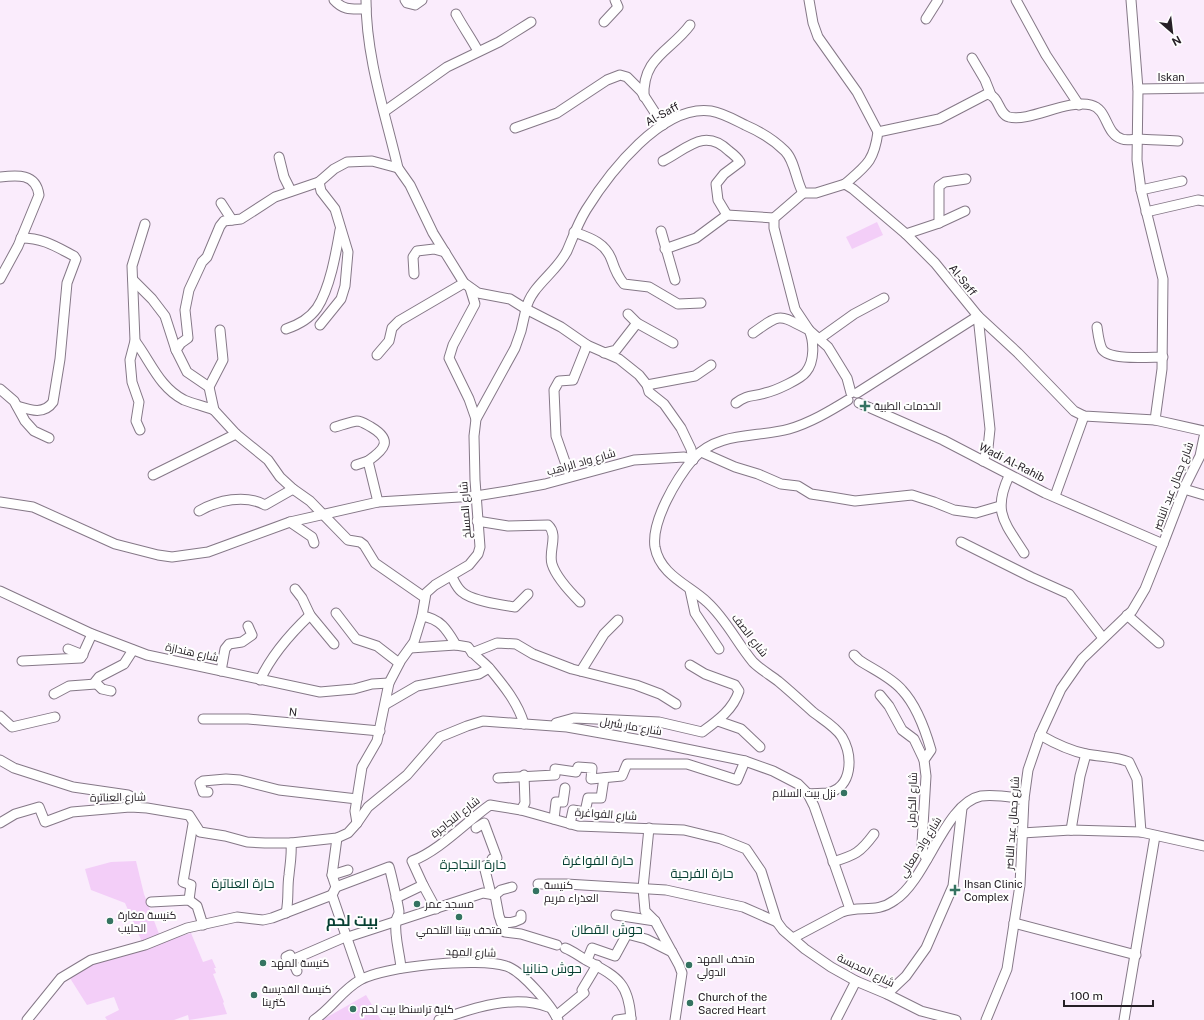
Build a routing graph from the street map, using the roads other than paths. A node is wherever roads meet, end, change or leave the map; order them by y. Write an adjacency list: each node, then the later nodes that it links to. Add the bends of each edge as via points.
1 (334, 0): 9 (street, via 347,10)
2 (405, 0): 3 (street, via 414,5)
3 (422, 0)
4 (615, 0): 13 (street, via 618,7)
5 (809, 0): 25 (street, via 818,37 857,92)
6 (938, 0): 11 (street)
7 (1016, 0): 21 (street, via 1046,55)
8 (1131, 0): 18 (street)
9 (367, 4): 22 (street, via 370,48)
10 (456, 14): 15 (street)
11 (926, 19)
12 (531, 22): 15 (street, via 499,42)
13 (604, 22)
14 (690, 25): 20 (street, via 656,58 646,79)
15 (478, 51): 22 (street, via 447,67)
16 (972, 58): 19 (street)
17 (1204, 88): 18 (street, Iskan)
18 (1138, 89): 26 (street)
19 (991, 95): 21 (street, via 1008,117); 25 (street, via 939,119)
20 (644, 96): 23 (street); 24 (street, via 627,77 614,76 565,109)
21 (1080, 104): 26 (street, via 1099,108 1114,135 1123,139)
22 (385, 111): 30 (street)
23 (663, 125): 38 (street, Al-Saff, via 688,113 712,111 751,127 789,156); 50 (street, Al-Saff, via 643,139 618,167 586,210)
24 (516, 128)
25 (878, 132): 35 (street, via 875,150 868,163)
26 (1136, 139): 27 (street); 36 (street)
27 (1178, 141)
28 (279, 157): 37 (street)
29 (663, 161): 43 (street, via 702,140 718,142 725,146 740,162 716,184 718,200)
30 (398, 168): 34 (street, via 381,162 352,160 334,169); 54 (street, via 410,185)
31 (0, 177): 52 (street, via 23,176 34,182 39,190)
32 (966, 179): 46 (street, via 945,182 939,186)
33 (1182, 181): 36 (street)
34 (319, 182): 37 (street); 48 (street, via 321,190 335,209)
35 (845, 184): 38 (street); 51 (street, Al-Saff)
36 (1141, 190): 42 (street)
37 (291, 191): 45 (street, via 241,219)
38 (803, 193): 44 (street)
39 (1204, 201): 42 (street, via 1198,200)
40 (221, 203): 45 (street)
41 (965, 211): 46 (street)
42 (1146, 212): 80 (street, via 1163,279)
43 (727, 215): 44 (street); 53 (street, via 696,238)
44 (774, 218): 70 (street, via 774,228 795,308)
45 (232, 220): 76 (street, via 224,221 220,226 208,257 202,262 189,290 185,310 189,336)
46 (939, 223): 51 (street)
47 (145, 224): 57 (street, via 132,266)
48 (340, 229): 66 (street, via 348,252 345,286 341,299); 68 (street, via 330,272 317,307 307,318)
49 (661, 231): 53 (street)
50 (574, 232): 61 (street, via 604,246 610,254 619,279 624,284 649,287 678,304); 62 (street, Al-Saff, via 563,258 528,299)
51 (906, 234): 64 (street, Al-Saff)
52 (21, 238): 56 (street); 88 (street, via 40,239 76,258 67,283 53,402 49,407 39,411)
53 (665, 249): 58 (street)
54 (445, 252): 55 (street, via 434,249 417,251 413,257); 59 (street)
55 (414, 274)
56 (0, 279)
57 (133, 280): 73 (street); 76 (street, via 166,316)
58 (675, 280)
59 (467, 286): 62 (street, via 478,293 510,299); 79 (street, via 399,321 392,328 389,341); 91 (street, via 475,304 453,345 450,358)
60 (884, 298): 72 (street, via 854,314)
61 (701, 302)
62 (526, 309): 75 (street, via 561,327); 91 (street, شارع المسلخ, via 515,348)
63 (628, 314): 65 (street)
64 (978, 316): 86 (street); 90 (street, Al-Saff, via 1074,411); 103 (street, via 990,429)
65 (637, 323): 74 (street); 77 (street)
66 (320, 325)
67 (1097, 327): 80 (street, via 1102,349 1106,353 1121,357)
68 (286, 329)
69 (220, 330): 84 (street, via 223,360)
70 (809, 330): 71 (street, via 783,317 767,323); 72 (street, Wadi Al-Rahib); 87 (street, via 813,345 806,372 767,393 748,395)
71 (753, 333)
72 (819, 338): 86 (street, Wadi Al-Rahib, via 841,367)
73 (135, 341): 89 (street, via 168,388 184,400); 94 (street, via 130,360 132,382 139,402 136,421)
74 (673, 343)
75 (587, 345): 78 (street); 106 (street, via 573,380 558,381 554,390 556,436)
76 (176, 350): 84 (street, via 187,372)
77 (616, 350): 78 (street); 81 (street)
78 (604, 353): 81 (street)
79 (377, 355)
80 (1163, 357): 92 (street)
81 (619, 359): 83 (street)
82 (711, 365): 83 (street, via 695,376)
83 (647, 385): 101 (street, via 681,428 691,449)
84 (209, 387): 89 (street)
85 (0, 388): 88 (street)
86 (852, 396): 99 (street, via 788,430 731,438 710,445); 103 (street, Wadi Al-Rahib, via 860,397 859,403 943,440)
87 (736, 403)
88 (17, 406): 98 (street, via 34,431)
89 (214, 410): 96 (street)
90 (1084, 416): 92 (street); 112 (street)
91 (476, 419): 111 (street, شارع المسلخ)
92 (1156, 420): 95 (street)
93 (335, 427): 102 (street, via 357,421 383,436 386,440 384,446)
94 (140, 430)
95 (1204, 431)
96 (236, 434): 105 (street); 108 (street, via 268,460 280,477)
97 (1204, 437): 100 (street, شارع جمال عبد الناصر)
98 (49, 438)
99 (701, 452): 101 (street); 115 (street, via 781,484 798,486 812,494 831,498 855,501 912,495 954,510 976,513)
100 (1202, 457): 109 (street, شارع جمال عبد الناصر)
101 (692, 460): 106 (street, شارع واد الراهب, via 684,457 634,460); 126 (street, شارع الصف, via 665,504 655,531 655,546 664,566)
102 (368, 461): 104 (street); 114 (street)
103 (983, 462): 107 (street, Wadi Al-Rahib)
104 (356, 466)
105 (153, 475)
106 (570, 476): 111 (street, شارع واد الراهب, via 545,484)
107 (1010, 476): 112 (street, Wadi Al-Rahib); 115 (street, via 1002,491)
108 (293, 489): 116 (street, via 265,505 257,501 233,500 212,504); 117 (street)
109 (1184, 489): 110 (street); 121 (street, شارع جمال عبد الناصر)
110 (1204, 495)
111 (476, 496): 114 (street, شارع واد الراهب); 118 (street, شارع المسلخ)
112 (1055, 496): 121 (street, Wadi Al-Rahib)
113 (0, 502): 119 (street, شارع واد الراهب, via 33,507 115,544 172,556 208,552)
114 (378, 502): 117 (street, شارع واد الراهب)
115 (1000, 506): 123 (street, via 1006,523)
116 (199, 511)
117 (323, 513): 119 (street, شارع واد الراهب); 129 (street, via 348,540 364,545 375,563)
118 (477, 521): 124 (street, شارع المسلخ, via 480,547 478,554 469,565); 130 (street, via 515,526 548,525 553,536 550,556 553,568)
119 (290, 522): 122 (street, via 312,537)
120 (961, 542): 138 (street, via 1069,594)
121 (1159, 542): 134 (street, شارع جمال عبد الناصر, via 1145,589 1132,611)
122 (314, 543)
123 (1024, 553)
124 (452, 576): 128 (street, via 464,594 487,601 515,607); 129 (street, شارع المسلخ, via 429,589)
125 (295, 589): 132 (street)
126 (690, 590): 144 (street, via 695,613); 181 (street, شارع الصف, via 718,614 754,663 841,736 849,774 847,780 839,787)
127 (0, 591): 137 (street, شارع هندازة)
128 (528, 594)
129 (424, 597): 133 (street)
130 (580, 602)
131 (336, 613): 150 (street, via 356,639 378,646)
132 (310, 615): 140 (street); 155 (street, via 288,636 267,664)
133 (422, 616): 141 (street, via 439,622); 142 (street)
134 (1126, 616): 138 (street, شارع جمال عبد الناصر); 139 (street)
135 (618, 620): 154 (street, via 604,634)
136 (248, 626): 153 (street, via 252,635 242,642 229,644 225,649)
137 (92, 634): 145 (street, شارع هندازة); 147 (street)
138 (1103, 638): 170 (street, شارع جمال عبد الناصر, via 1082,659 1061,689)
139 (1159, 643)
140 (334, 644)
141 (456, 645): 142 (street); 146 (street, via 468,647)
142 (410, 648): 150 (street)
143 (68, 649): 147 (street)
144 (720, 649)
145 (133, 650): 153 (street, شارع هندازة); 157 (street, via 124,664 99,677)
146 (472, 653): 152 (street); 154 (street, via 497,643 516,644 533,654)
147 (83, 655): 149 (street, via 75,659)
148 (854, 655): 174 (street, شارع الكرمل, via 902,690 927,735 931,750)
149 (22, 661)
150 (399, 663): 156 (street)
151 (690, 665): 166 (street, via 705,674 735,685 739,691 733,704)
152 (489, 668): 161 (street, via 479,674 417,686); 167 (street, via 514,701)
153 (222, 671): 155 (street, شارع هندازة)
154 (581, 671): 162 (street, via 636,685 660,694)
155 (260, 680): 156 (street, شارع هندازة, via 320,692)
156 (389, 683): 161 (street)
157 (96, 684): 158 (street); 159 (street, via 69,686)
158 (111, 692)
159 (54, 694)
160 (880, 695): 174 (street, via 902,730 914,739)
161 (386, 704): 169 (street)
162 (676, 704)
163 (0, 716): 164 (street, via 12,727)
164 (54, 717)
165 (203, 719): 169 (street, N, via 248,719)
166 (718, 721): 168 (street, via 702,732 659,722 574,718 561,723); 171 (street, via 741,729)
167 (524, 724): 168 (street, شارع مار شربل); 191 (street, شارع مار شربل, via 484,721 440,737 407,775 368,806)
168 (539, 725): 175 (street, شارع مار شربل, via 567,727)
169 (380, 731): 183 (street, via 362,767)
170 (1040, 735): 172 (street); 184 (street, شارع جمال عبد الناصر, via 1028,770)
171 (760, 747)
172 (1086, 754): 195 (street); 196 (street, via 1114,757 1129,762 1137,779)
173 (0, 760): 186 (street, via 14,768 73,786 128,795)
174 (924, 760): 203 (street, شارع الكرمل, via 926,776 923,852)
175 (745, 761): 178 (street, via 738,780 687,764 626,764 622,776); 182 (street, شارع مار شربل, via 798,784)
176 (524, 776): 177 (street); 178 (street, via 555,776 555,769 576,772 578,767 592,768 591,779); 188 (street, via 525,803)
177 (498, 778)
178 (604, 778): 189 (street, via 600,798 588,798 585,812 573,810)
179 (565, 788): 189 (street, via 563,802 556,802)
180 (208, 792): 183 (street, via 203,792 200,783 226,778 278,790)
181 (826, 793): 182 (street, شارع الصف); 185 (street)
182 (808, 794): 185 (street, شارع مار شربل)
183 (357, 799): 191 (street)
184 (1024, 799): 187 (street, شارع واد معالي, via 995,795 979,796); 197 (street, شارع جمال عبد الناصر)
185 (814, 806): 204 (street, شارع مار شربل)
186 (138, 807): 190 (street, شارع العناترة, via 72,812 45,822 39,807 15,814); 192 (street, شارع العناترة, via 188,815)
187 (962, 807): 203 (street, شارع واد معالي, via 948,824); 237 (street, via 952,886 926,948 906,976)
188 (522, 810): 189 (street, شارع النجاجرة); 208 (street, شارع النجاجرة, via 490,805 435,848 412,861)
189 (562, 822): 194 (street, شارع الفواغرة, via 594,827)
190 (0, 823)
191 (357, 823): 200 (street, شارع مار شربل, via 348,833)
192 (192, 824): 201 (street, شارع العناترة, via 200,832 247,842); 214 (street, via 183,882 191,885)
193 (476, 828): 212 (street, via 484,823 497,858 492,859 494,863 484,866)
194 (649, 828): 210 (street, شارع الفواغرة); 224 (street, شارع الفواغرة, via 684,830 721,839 746,849 761,871)
195 (1071, 830): 196 (street); 197 (street)
196 (1141, 832): 199 (street)
197 (1022, 833): 225 (street, شارع جمال عبد الناصر, via 1020,885)
198 (874, 834): 204 (street, via 864,848 849,857)
199 (1155, 836): 202 (street); 230 (street)
200 (337, 838): 201 (street, شارع العناترة); 206 (street)
201 (291, 843): 218 (street)
202 (1204, 846)
203 (927, 859): 217 (street, شارع واد معالي, via 912,885 894,901 873,910)
204 (833, 862): 217 (street, شارع مار شربل)
205 (348, 870): 206 (street)
206 (332, 875): 211 (street)
207 (538, 884): 210 (street)
208 (423, 885): 213 (street); 216 (street)
209 (512, 887): 212 (street)
210 (642, 888): 221 (street, شارع الفواغرة, via 645,911); 224 (street, via 666,890 743,907)
211 (334, 891): 213 (street, via 389,867 394,880); 218 (street); 227 (street)
212 (493, 895): 216 (street, via 483,894); 223 (street)
213 (396, 898): 222 (street, via 399,913)
214 (189, 900): 215 (street); 226 (street, via 197,906)
215 (151, 902)
216 (436, 909): 222 (street)
217 (850, 909): 228 (street, شارع واد معالي)
218 (286, 914): 226 (street, via 263,920 237,917)
219 (521, 915): 223 (street, via 521,919 515,922)
220 (616, 915): 221 (street)
221 (654, 921): 229 (street, شارع الفواغرة)
222 (396, 922): 227 (street); 234 (street)
223 (501, 922): 231 (street, via 505,932 561,946)
224 (777, 922): 228 (street, شارع المدبسة)
225 (1014, 923): 230 (street); 249 (street, شارع جمال عبد الناصر, via 1007,969)
226 (203, 925): 243 (street, via 177,931 160,939 91,960 61,978)
227 (345, 937): 232 (street); 235 (street)
228 (793, 938): 236 (street, شارع المدبسة, via 819,960)
229 (672, 952): 231 (street, via 646,939 627,934 615,956 592,948); 246 (street, شارع الفواغرة, via 682,973)
230 (1136, 955): 250 (street)
231 (586, 960): 233 (street)
232 (292, 965)
233 (597, 965): 241 (street, via 582,990 584,993); 242 (street, via 622,984 630,1002)
234 (401, 968): 235 (street, شارع المهد); 238 (street, شارع المهد, via 442,963 506,966 534,986)
235 (361, 980): 240 (street)
236 (856, 982): 237 (street, شارع المدبسة); 247 (street)
237 (887, 994): 239 (street, شارع المدبسة)
238 (548, 1007): 241 (street, شارع المهد); 244 (street, via 528,1001 502,1003)
239 (920, 1016): 248 (street, شارع المدبسة)
240 (317, 1018)
241 (557, 1018)
242 (631, 1019): 245 (street)
243 (27, 1020)
244 (439, 1020)
245 (617, 1020)
246 (675, 1020)
247 (836, 1020)
248 (956, 1020)
249 (986, 1020)
250 (1124, 1020)

